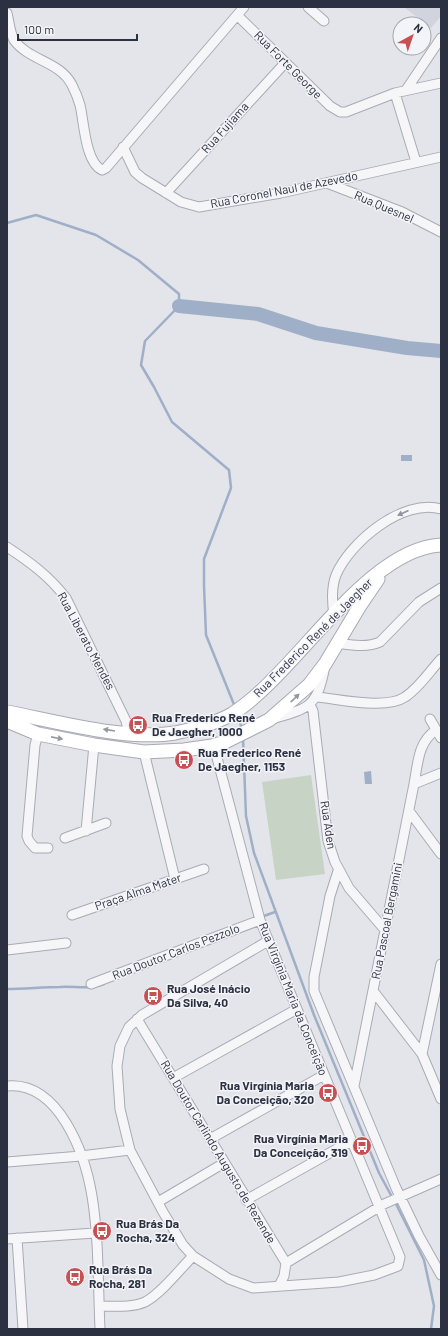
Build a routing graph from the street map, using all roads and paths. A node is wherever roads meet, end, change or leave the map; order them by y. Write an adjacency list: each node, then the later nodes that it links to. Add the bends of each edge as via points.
1 (244, 7): 4 (street)
2 (308, 7): 5 (street)
3 (7, 13): 11 (street, via 12,36 18,44 59,69 68,78 77,97 87,143 98,167 102,170 106,168)
4 (237, 15): 7 (street, Rua Forte George); 11 (street)
5 (324, 21)
6 (441, 38): 9 (street)
7 (284, 63): 10 (street, Rua Forte George, via 330,106 340,112); 15 (street, Rua Fujiama)
8 (441, 83): 9 (street)
9 (406, 90): 10 (street)
10 (395, 93): 13 (street)
11 (124, 147): 15 (street, Rua Coronel Naul de Azevedo, via 135,172)
12 (441, 157): 13 (street, Rua Coronel Naul de Azevedo)
13 (416, 162): 14 (street, Rua Coronel Naul de Azevedo)
14 (326, 183): 15 (street, Rua Coronel Naul de Azevedo, via 268,196 199,207 181,202); 16 (street, Rua Quesnel, via 402,212)
15 (166, 193)
16 (441, 231)
17 (441, 508): 22 (street, one-way to 22, via 407,511 392,518 360,541 336,575 332,592)
18 (441, 545): 20 (main road, Rua Frederico René de Jaegher, via 408,554)
19 (7, 547): 37 (street, Rua Liberato Mendes, via 44,572 66,598 126,721)
20 (386, 568): 22 (main road, Rua Frederico René de Jaegher, via 363,586); 24 (main road, Rua Frederico René de Jaegher)
21 (441, 588): 24 (street, via 419,602 380,642 361,646)
22 (334, 615): 23 (main road, Rua Frederico René de Jaegher)
23 (318, 632): 24 (main road, via 327,631); 34 (main road, Rua Frederico René de Jaegher, via 273,680 243,706)
24 (337, 643): 26 (main road, Rua Frederico René de Jaegher)
25 (441, 659): 27 (street, via 411,692 395,702)
26 (325, 664): 27 (street, Rua Frederico René de Jaegher); 32 (main road, Rua Frederico René de Jaegher, one-way to 26, via 309,685)
27 (317, 697): 28 (street, Rua Frederico René de Jaegher)
28 (310, 705): 32 (street, Rua Frederico René de Jaegher); 51 (street, Rua Aden, via 313,711 328,841)
29 (7, 712): 31 (main road, Rua Frederico René de Jaegher)
30 (430, 719): 35 (street)
31 (49, 720): 36 (main road); 37 (main road, Rua Frederico René de Jaegher, one-way to 31)
32 (268, 720): 40 (main road, Rua Frederico René de Jaegher, via 253,730)
33 (7, 721): 36 (main road, Rua Frederico René de Jaegher)
34 (215, 722): 37 (main road, Rua Frederico René de Jaegher, via 174,733); 40 (main road, via 209,736)
35 (436, 730): 38 (street); 43 (street, Rua Pascoal Bergamini, via 422,745)
36 (38, 734): 39 (main road, Rua Frederico René de Jaegher, one-way to 39); 48 (street, via 27,836 35,848)
37 (129, 734)
38 (441, 738)
39 (94, 745): 41 (main road, Rua Frederico René de Jaegher); 46 (street)
40 (212, 746): 41 (main road, Rua Frederico René de Jaegher); 54 (street, Rua Virgínia Maria da Conceição)
41 (144, 752): 52 (street)
42 (441, 773): 43 (street)
43 (414, 784): 44 (street, Rua Pascoal Bergamini)
44 (409, 811): 49 (street); 55 (street, Rua Pascoal Bergamini)
45 (106, 822): 46 (street)
46 (86, 831): 47 (street)
47 (65, 838)
48 (48, 848)
49 (441, 854)
50 (204, 869): 52 (street, Praça Alma Mater)
51 (338, 872): 55 (street, Rua Aden); 68 (street, Rua Virgínia Maria da Conceição, via 330,896 313,987)
52 (175, 879): 53 (street, Praça Alma Mater)
53 (72, 915)
54 (260, 920): 56 (street, Rua Virgínia Maria da Conceição); 60 (street, Rua Doutor Carlos Pezzolo)
55 (385, 930): 61 (street, Rua Pascoal Bergamini)
56 (268, 941): 62 (street, Rua Virgínia Maria da Conceição); 63 (street)
57 (66, 943): 58 (street)
58 (7, 950)
59 (441, 964): 64 (street)
60 (91, 984)
61 (374, 992): 64 (street); 68 (street, Rua Pascoal Bergamini)
62 (297, 1009): 65 (street, Rua Virgínia Maria da Conceição); 66 (street)
63 (137, 1019): 66 (street, Rua Doutor Carlindo Augusto de Rezende); 72 (street, via 124,1035 117,1066 120,1110)
64 (422, 1054): 69 (street)
65 (324, 1075): 70 (street); 71 (street, Rua Virgínia Maria da Conceição)
66 (173, 1078): 70 (street, Rua Doutor Carlindo Augusto de Rezende)
67 (7, 1086): 73 (street, via 27,1087 47,1099 61,1115)
68 (354, 1086): 77 (street, Rua Virgínia Maria da Conceição)
69 (441, 1099)
70 (210, 1139): 75 (street, Rua Doutor Carlindo Augusto de Rezende)
71 (351, 1141): 78 (street); 80 (street, Rua Virgínia Maria da Conceição)
72 (130, 1150): 73 (street); 79 (street)
73 (81, 1156): 74 (street); 81 (street, via 92,1194)
74 (7, 1162)
75 (224, 1163): 78 (street, Rua Doutor Carlindo Augusto de Rezende); 79 (street)
76 (441, 1179): 77 (street)
77 (398, 1197): 80 (street); 86 (street, Rua Virgínia Maria da Conceição)
78 (246, 1200): 85 (street, Rua Doutor Carlindo Augusto de Rezende)
79 (158, 1202): 84 (street, via 174,1231)
80 (382, 1206): 85 (street); 87 (street, Rua Virgínia Maria da Conceição, via 400,1257 398,1266 374,1275 339,1282)
81 (95, 1233): 82 (street); 88 (street)
82 (18, 1238): 83 (street); 89 (street)
83 (7, 1239)
84 (193, 1256): 87 (street, via 244,1286 262,1289); 88 (street, via 146,1302 123,1306)
85 (286, 1263): 87 (street)
86 (441, 1275)
87 (279, 1286)
88 (99, 1306): 90 (street)
89 (23, 1329)
90 (100, 1329)

